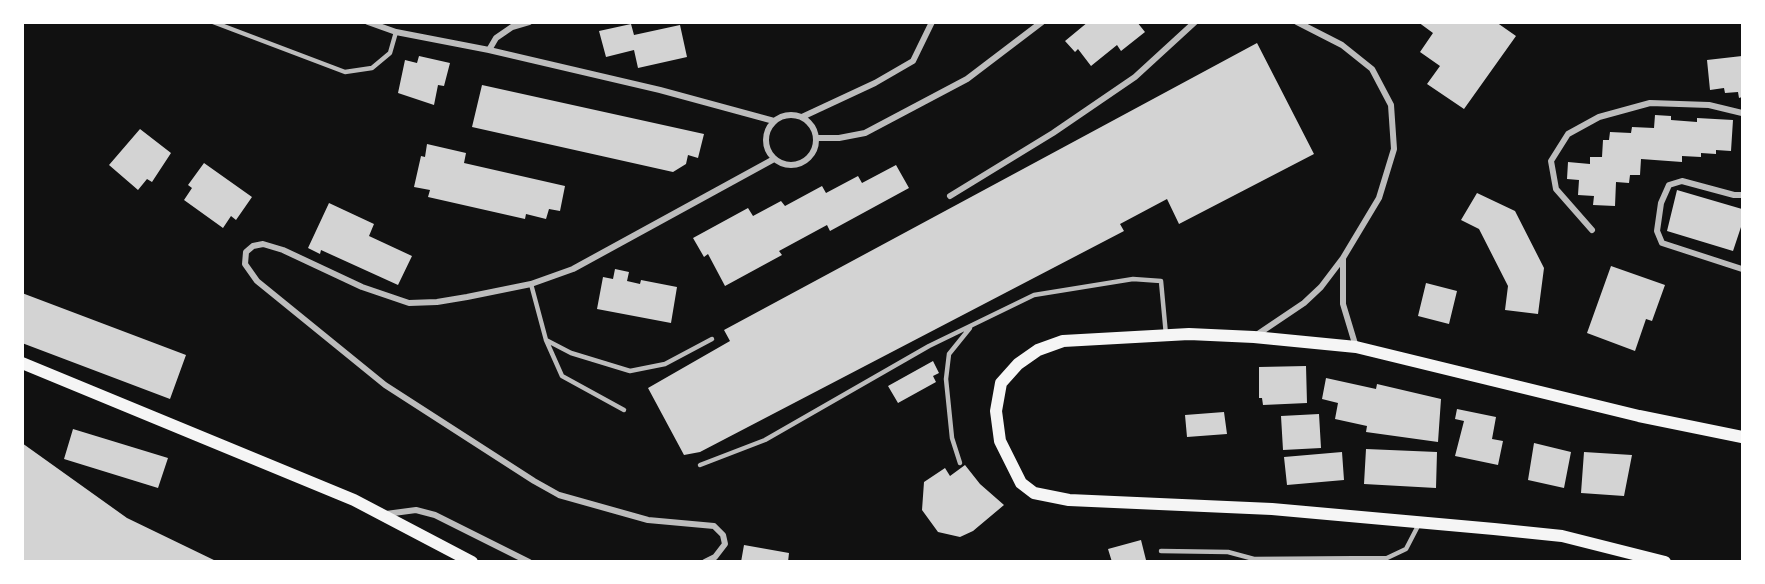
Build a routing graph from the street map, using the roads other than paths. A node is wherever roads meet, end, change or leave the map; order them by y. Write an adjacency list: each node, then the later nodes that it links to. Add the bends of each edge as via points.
1 (213, 22): 8 (lane, via 345,72 372,68 390,53)
2 (368, 22): 8 (street)
3 (529, 22): 9 (street, via 496,38)
4 (932, 22): 11 (street, via 913,61)
5 (1042, 22): 13 (street, via 967,79 865,133)
6 (1195, 22): 16 (street, via 1135,77)
7 (1297, 22): 18 (street, via 1342,45 1372,69 1391,105 1394,149 1379,198)
8 (396, 32): 9 (street)
9 (489, 50): 12 (street)
10 (1743, 113): 17 (street, via 1709,105 1650,103 1599,117 1568,134 1551,161 1556,189)
11 (802, 117): 12 (street, via 787,114); 13 (street, via 812,125)
12 (774, 121): 14 (street, via 766,143)
13 (816, 138): 14 (street, via 807,160 790,165)
14 (774, 159): 20 (street, via 573,269)
15 (1743, 195): 19 (street, via 1682,181 1669,185 1661,203 1657,231 1662,243)
16 (950, 196)
17 (1592, 230)
18 (1343, 258): 23 (street, via 1304,303); 26 (street, via 1343,304)
19 (1743, 269)
20 (531, 284): 25 (lane); 37 (street, via 437,302 409,303 362,287 283,250 263,244 246,252 245,264 257,281 385,385 559,495 648,520 714,526 725,544 715,557)
21 (973, 325): 22 (lane, via 1034,295 1133,279 1161,281); 30 (lane, via 949,354 946,379 952,438); 31 (lane, via 765,440)
22 (1166, 335): 23 (main road); 33 (main road, via 1063,341 1038,350 1018,364 1001,383 996,411 1000,441 1021,483 1034,493 1069,500 1272,509)
23 (1254, 337): 26 (main road)
24 (712, 339): 25 (lane, via 665,364 630,371 571,353)
25 (546, 340): 28 (lane, via 562,376)
26 (1356, 347): 29 (main road, via 1639,416)
27 (22, 363): 32 (main road)
28 (624, 410)
29 (1743, 437)
30 (960, 463)
31 (700, 465)
32 (382, 514): 35 (main road); 36 (street, via 416,510 435,515)
33 (1421, 521): 34 (lane, via 1406,549 1387,558 1254,559 1228,552); 38 (main road, via 1562,536)
34 (1161, 551)
35 (472, 561)
36 (529, 561)
37 (705, 561)
38 (1665, 561)

